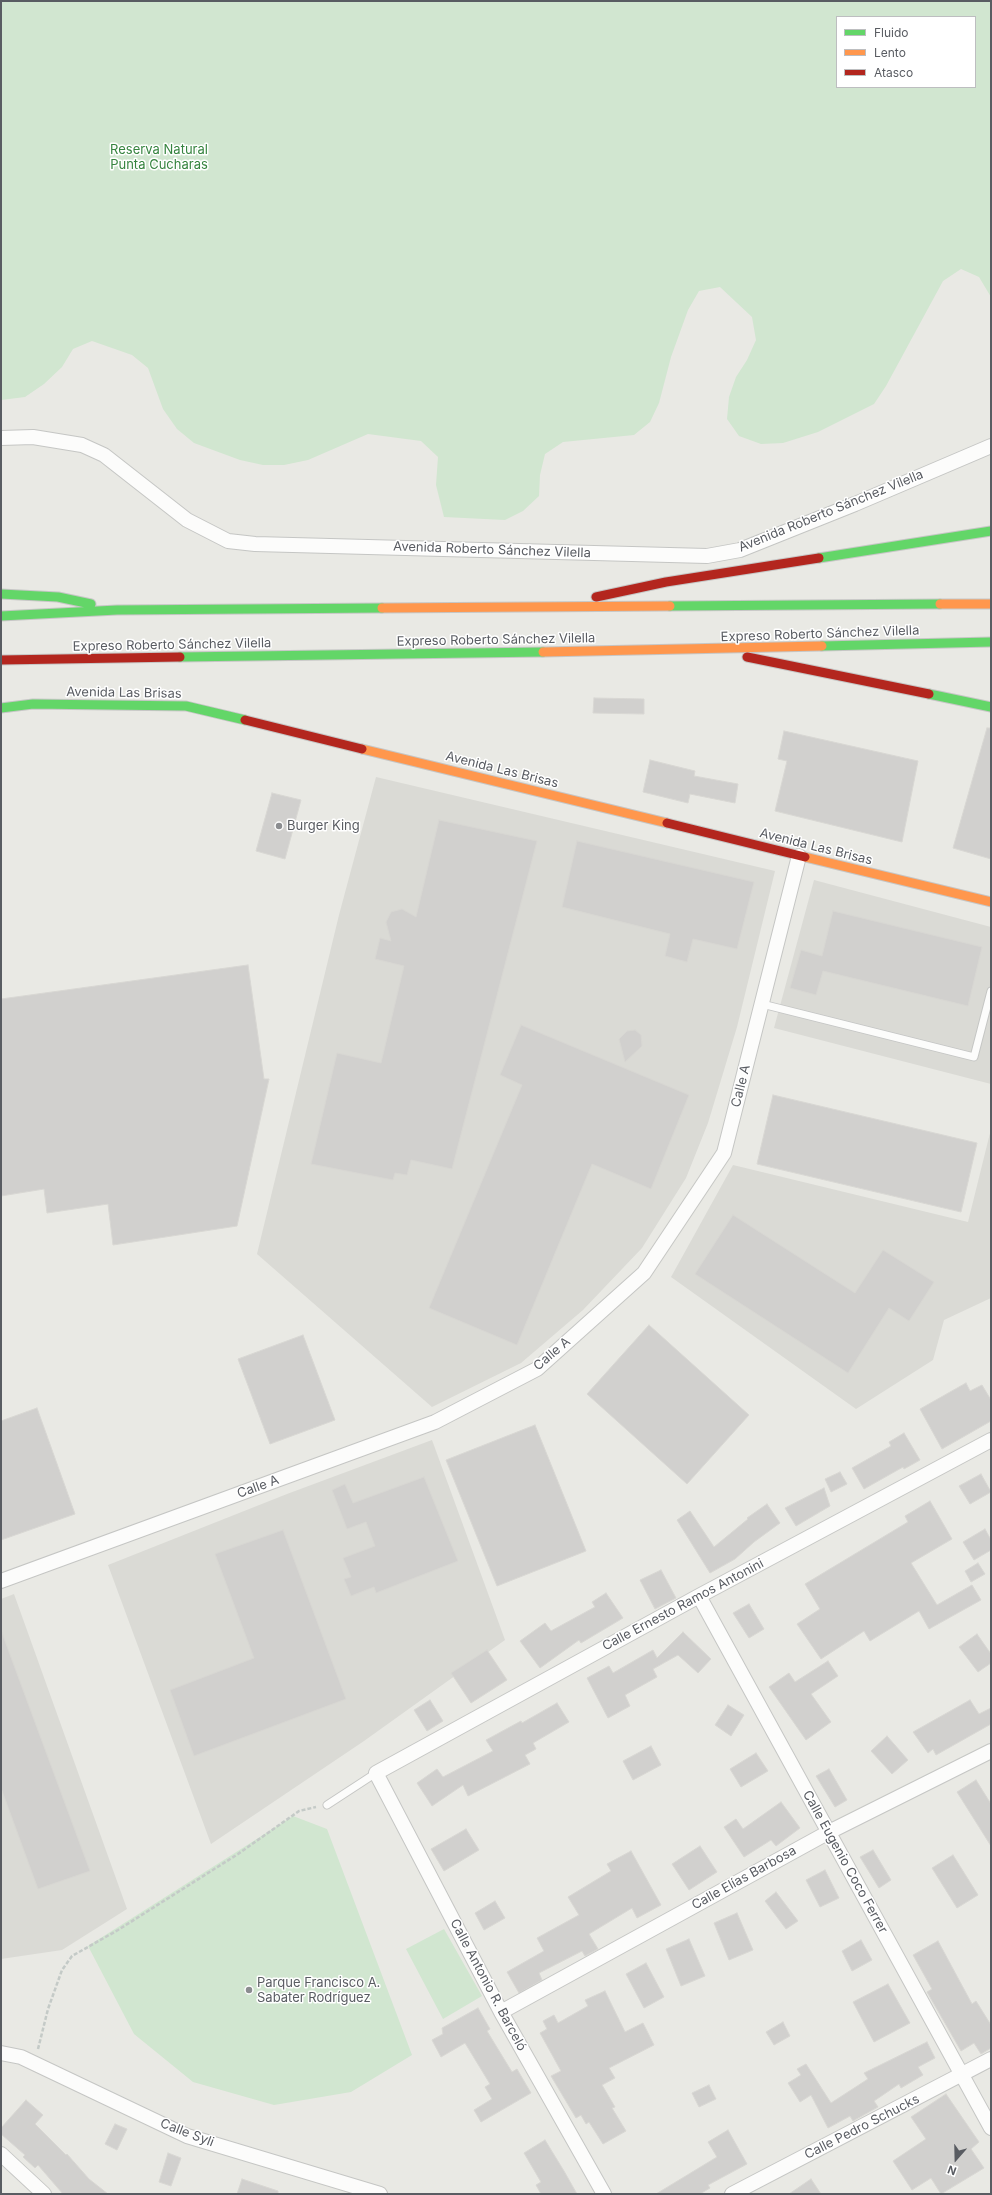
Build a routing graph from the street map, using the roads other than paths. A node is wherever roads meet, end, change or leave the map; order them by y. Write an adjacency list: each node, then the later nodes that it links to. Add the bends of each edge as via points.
1 (1, 438): 2 (street, Avenida Roberto Sánchez Vilella, via 33,437 82,444 104,456 187,520 228,541 255,544 707,556 740,550)
2 (991, 446)
3 (991, 531): 6 (main road, via 666,582)
4 (1, 594): 7 (main road, via 58,597)
5 (991, 604): 6 (main road, Expreso Roberto Sánchez Vilella)
6 (550, 607): 7 (main road, Expreso Roberto Sánchez Vilella)
7 (117, 610): 8 (main road, Expreso Roberto Sánchez Vilella)
8 (1, 616)
9 (991, 642): 10 (main road, Expreso Roberto Sánchez Vilella)
10 (712, 649): 11 (main road, Expreso Roberto Sánchez Vilella); 12 (main road)
11 (1, 660)
12 (991, 707)
13 (1, 708): 14 (main road, Avenida Las Brisas, via 33,704 186,706)
14 (799, 856): 15 (main road, Avenida Las Brisas); 17 (street, Calle A)
15 (991, 902)
16 (991, 991): 17 (lane, via 974,1057)
17 (762, 1004): 19 (street, Calle A, via 724,1153 644,1273 537,1369 435,1422)
18 (991, 1440): 20 (street, Calle Ernesto Ramos Antonini)
19 (1, 1581)
20 (699, 1596): 22 (street, Calle Ernesto Ramos Antonini); 24 (street, Calle Eugenio Coco Ferrer)
21 (991, 1751): 24 (street, Calle Elías Barbosa)
22 (376, 1773): 23 (lane); 25 (street, Calle Antonio R. Barceló)
23 (328, 1805)
24 (829, 1832): 25 (street, Calle Elías Barbosa); 28 (street, Calle Eugenio Coco Ferrer)
25 (501, 2012): 33 (street, Calle Antonio R. Barceló)
26 (1, 2053): 32 (street, Calle Syli, via 20,2057 187,2136)
27 (991, 2059): 28 (street, Calle Pedro Schucks)
28 (961, 2076): 29 (street, Calle Eugenio Coco Ferrer); 34 (street, Calle Pedro Schucks)
29 (991, 2128)
30 (1, 2154): 31 (street)
31 (44, 2194)
32 (380, 2194)
33 (604, 2194)
34 (732, 2194)

